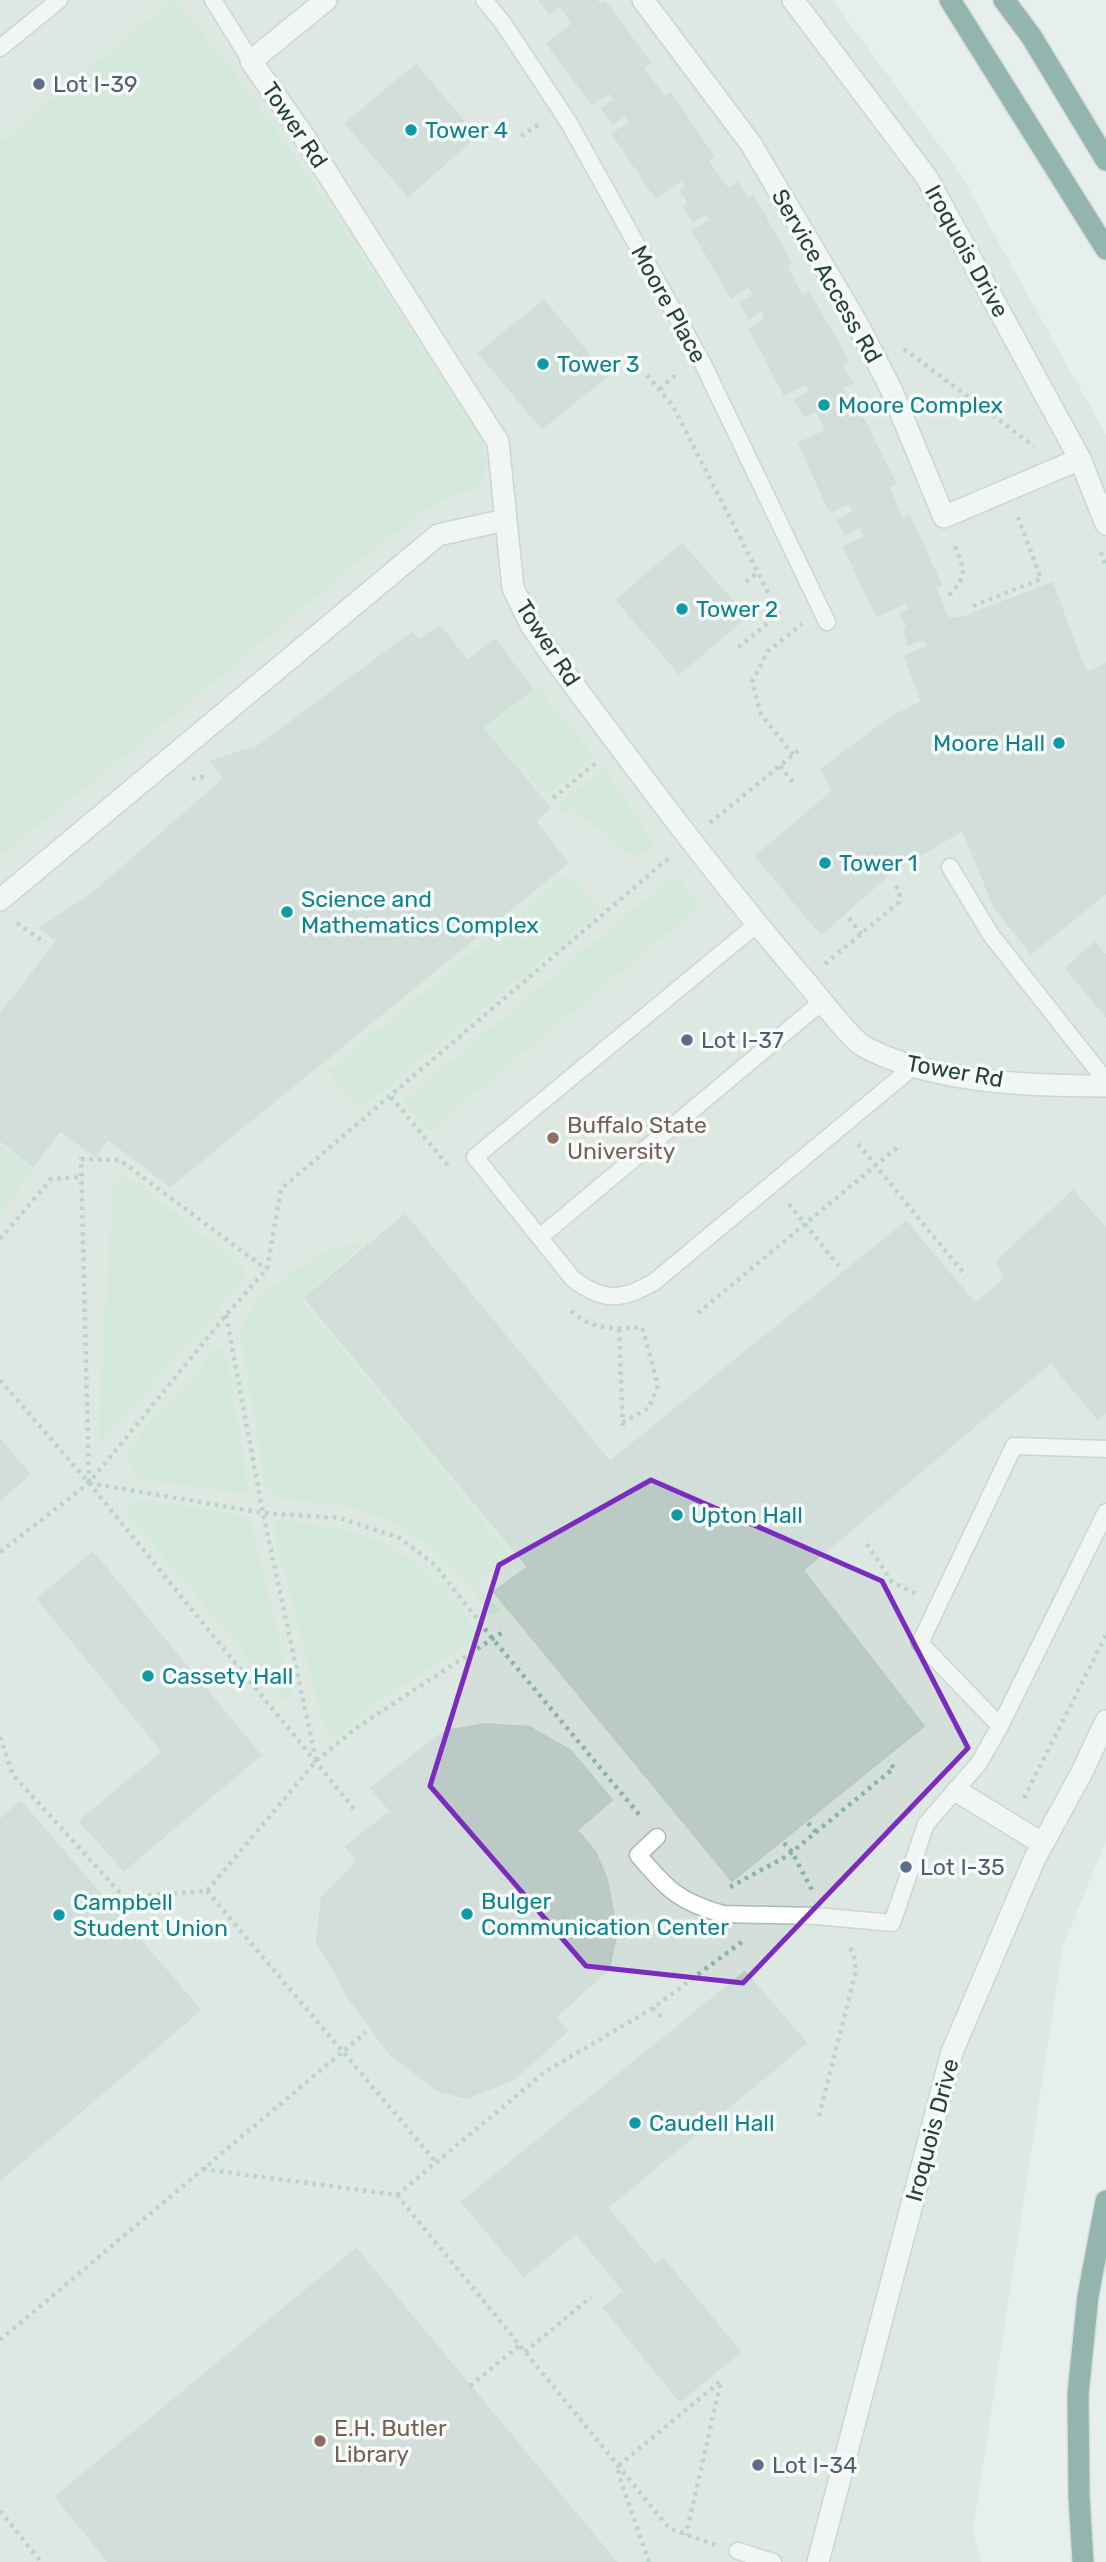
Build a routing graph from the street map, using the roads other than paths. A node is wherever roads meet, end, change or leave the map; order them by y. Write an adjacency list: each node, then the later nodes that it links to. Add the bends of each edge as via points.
1 (59, 0): 9 (lane)
2 (213, 0): 11 (lane)
3 (326, 0): 11 (street, Tower Rd)
4 (484, 0): 17 (lane, Moore Place, via 569,123 700,358)
5 (643, 0): 14 (street, Service Access Rd, via 751,144 857,323 891,389 944,517)
6 (793, 0): 14 (street, Iroquois Drive, via 927,178)
7 (950, 0): 13 (highway)
8 (1004, 0): 12 (highway)
9 (39, 6): 10 (lane)
10 (0, 48)
11 (251, 61): 15 (street, Tower Rd, via 302,132 498,442)
12 (1106, 160)
13 (1106, 249)
14 (1071, 463): 16 (street, Iroquois Drive)
15 (505, 520): 19 (street, via 438,535); 20 (street, Tower Rd, via 513,588 531,625)
16 (1106, 524)
17 (825, 617)
18 (950, 867): 23 (lane, via 990,935)
19 (0, 900)
20 (757, 924): 21 (street, Tower Rd); 24 (lane, via 475,1157)
21 (823, 1001): 22 (street, Tower Rd, via 860,1044); 24 (lane)
22 (914, 1066): 23 (street, Tower Rd, via 1056,1086); 24 (lane, via 635,1293 619,1298 588,1290 573,1279)
23 (1106, 1083)
24 (540, 1237)
25 (1106, 1449): 28 (lane, via 1014,1446 920,1643)
26 (1106, 1511): 28 (lane)
27 (1106, 1721): 31 (street, Iroquois Drive)
28 (1000, 1726): 29 (lane)
29 (957, 1791): 30 (lane, via 926,1825 892,1923 708,1910 666,1888 638,1855); 31 (street)
30 (657, 1837)
31 (1043, 1844): 35 (street, Iroquois Drive, via 952,2052)
32 (1106, 2201): 36 (highway, via 1088,2296 1078,2394)
33 (738, 2551): 34 (lane)
34 (773, 2562)
35 (818, 2562)
36 (1083, 2562)

